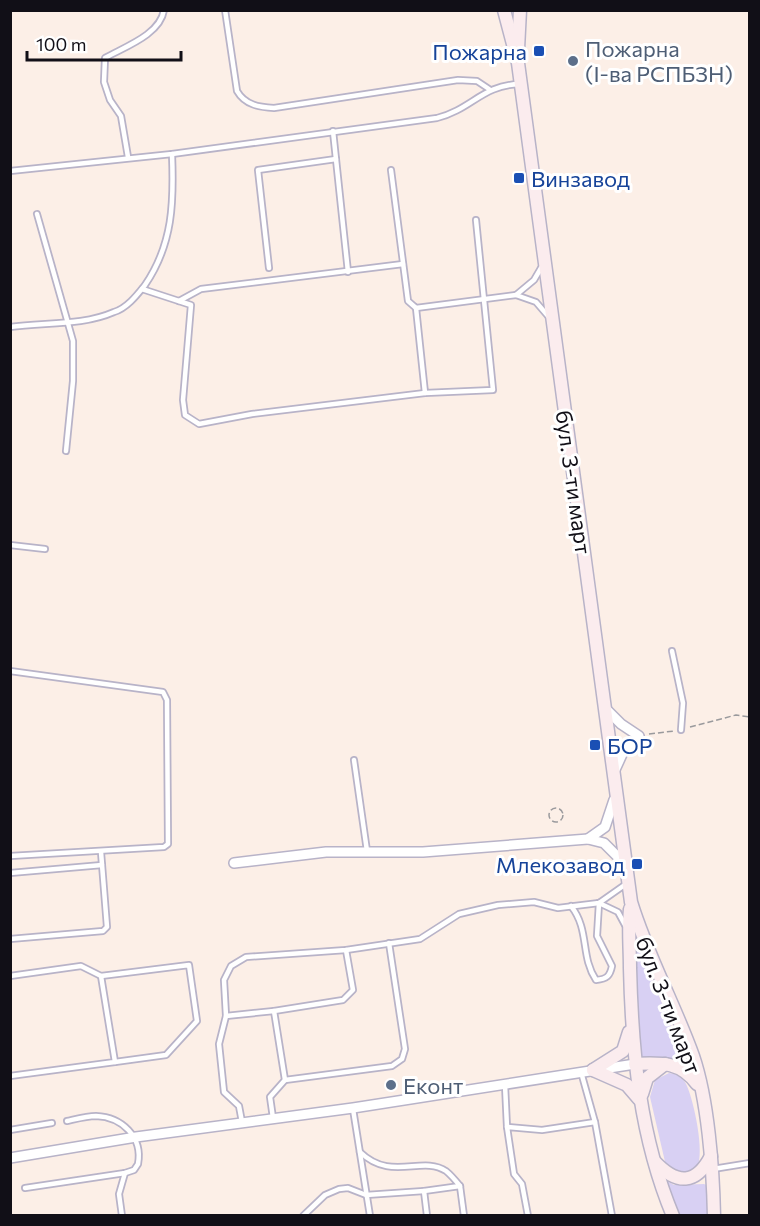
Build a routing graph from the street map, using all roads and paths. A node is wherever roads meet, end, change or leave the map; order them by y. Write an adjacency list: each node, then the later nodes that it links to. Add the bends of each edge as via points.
1 (164, 10): 10 (lane, via 163,17 150,30 105,58 104,82 121,116)
2 (225, 10): 7 (lane, via 237,91 243,100 254,105 274,108 458,80 477,81)
3 (504, 10): 5 (main road, бул. 3-ти март)
4 (520, 10): 5 (main road, бул. 3-ти март)
5 (518, 63): 6 (main road, бул. 3-ти март)
6 (521, 84): 7 (lane); 16 (main road, бул. 3-ти март)
7 (489, 89): 8 (lane, via 450,115)
8 (333, 131): 9 (lane); 11 (lane)
9 (172, 154): 10 (lane); 20 (lane, via 170,231 157,267)
10 (128, 157): 13 (lane)
11 (336, 159): 18 (lane, via 258,170); 19 (lane)
12 (391, 170): 17 (lane)
13 (10, 171)
14 (37, 214): 25 (lane)
15 (476, 220): 22 (lane)
16 (544, 260): 21 (lane, via 539,274); 26 (main road, бул. 3-ти март)
17 (403, 264): 19 (lane); 24 (lane, via 405,292)
18 (269, 268)
19 (348, 272): 23 (lane, via 201,289)
20 (142, 289): 23 (lane); 25 (lane, via 116,312)
21 (516, 296): 22 (lane); 26 (lane, via 536,302)
22 (486, 299): 24 (lane); 28 (lane, via 493,390)
23 (179, 301): 28 (lane, via 191,305 183,400 186,415 199,423)
24 (416, 308): 28 (lane)
25 (69, 323): 27 (lane); 29 (lane, via 73,381)
26 (553, 325): 34 (main road, бул. 3-ти март)
27 (10, 327)
28 (425, 393)
29 (66, 451)
30 (10, 545): 31 (lane)
31 (45, 549)
32 (672, 651): 36 (lane, via 683,703)
33 (10, 671): 44 (lane, via 163,692 167,700 168,844)
34 (604, 707): 37 (street); 39 (main road, бул. 3-ти март)
35 (750, 717): 36 (path, via 736,715)
36 (681, 730): 37 (path)
37 (639, 736): 39 (street, via 624,750)
38 (354, 760): 43 (lane)
39 (613, 774): 40 (main road, бул. 3-ти март)
40 (616, 792): 42 (street, via 605,827); 48 (main road, бул. 3-ти март)
41 (551, 820): 41 (path, via 551,810 561,811 561,820)
42 (588, 839): 43 (street, via 423,852); 48 (street, via 604,843)
43 (367, 851): 46 (street)
44 (101, 852): 45 (lane); 47 (lane)
45 (10, 856)
46 (234, 863)
47 (102, 865): 49 (lane); 55 (lane, via 107,927 103,931)
48 (626, 865): 50 (main road, бул. 3-ти март)
49 (10, 873)
50 (628, 882): 51 (main road, бул. 3-ти март); 52 (lane)
51 (631, 902): 54 (main road, бул. 3-ти март); 70 (main road, бул. 3-ти март, via 647,952 693,1057)
52 (599, 903): 53 (lane); 53 (lane, via 597,936 612,966 604,980 596,980 592,973 583,926); 54 (lane, via 618,912)
53 (571, 906): 56 (lane, via 550,908 534,902 498,905 459,914 420,939)
54 (628, 930): 62 (main road, бул. 3-ти март)
55 (10, 939)
56 (389, 944): 57 (lane); 68 (lane, via 405,1049 402,1059 392,1066)
57 (346, 950): 60 (lane, via 352,990 343,1000); 61 (lane, via 246,957 231,966 224,980)
58 (10, 976): 59 (lane, via 81,966)
59 (101, 976): 63 (lane); 63 (lane, via 189,965 197,1021 166,1055)
60 (274, 1011): 61 (lane); 68 (lane)
61 (226, 1016): 75 (lane, via 219,1044 225,1092 239,1106)
62 (631, 1026): 64 (main road, бул. 3-ти март); 66 (main road, via 622,1051)
63 (115, 1062): 67 (lane)
64 (635, 1064): 65 (main road); 66 (street); 71 (main road, бул. 3-ти март)
65 (666, 1064): 70 (main road, via 681,1068); 71 (main road, via 646,1078)
66 (587, 1071): 69 (street); 71 (main road, via 627,1084); 76 (lane)
67 (10, 1076)
68 (285, 1080): 73 (lane, via 270,1097)
69 (505, 1085): 72 (street); 78 (lane)
70 (700, 1087): 82 (main road, бул. 3-ти март)
71 (640, 1101): 84 (main road, бул. 3-ти март)
72 (353, 1108): 73 (street); 81 (lane)
73 (273, 1118): 75 (street)
74 (67, 1121): 80 (lane, via 96,1116 113,1120)
75 (242, 1122): 80 (street)
76 (595, 1122): 78 (lane, via 542,1130); 98 (lane)
77 (52, 1123): 79 (lane)
78 (507, 1126): 97 (lane, via 514,1174 522,1184)
79 (10, 1130)
80 (135, 1137): 83 (street); 87 (lane, via 138,1164)
81 (360, 1152): 88 (lane, via 384,1167 435,1167 447,1172); 91 (lane)
82 (711, 1155): 84 (main road, via 705,1168 685,1179 665,1173); 86 (main road, бул. 3-ти март)
83 (10, 1158)
84 (654, 1162): 99 (main road, бул. 3-ти март)
85 (750, 1163): 86 (lane)
86 (713, 1169): 100 (main road, бул. 3-ти март)
87 (124, 1173): 89 (lane); 92 (lane, via 119,1194)
88 (459, 1186): 90 (lane); 96 (lane)
89 (25, 1188)
90 (424, 1191): 91 (lane); 95 (lane)
91 (366, 1195): 93 (lane, via 339,1189 325,1195); 94 (lane)
92 (122, 1215)
93 (303, 1215)
94 (370, 1215)
95 (427, 1215)
96 (465, 1215)
97 (528, 1215)
98 (612, 1215)
99 (673, 1215)
100 (714, 1215)

